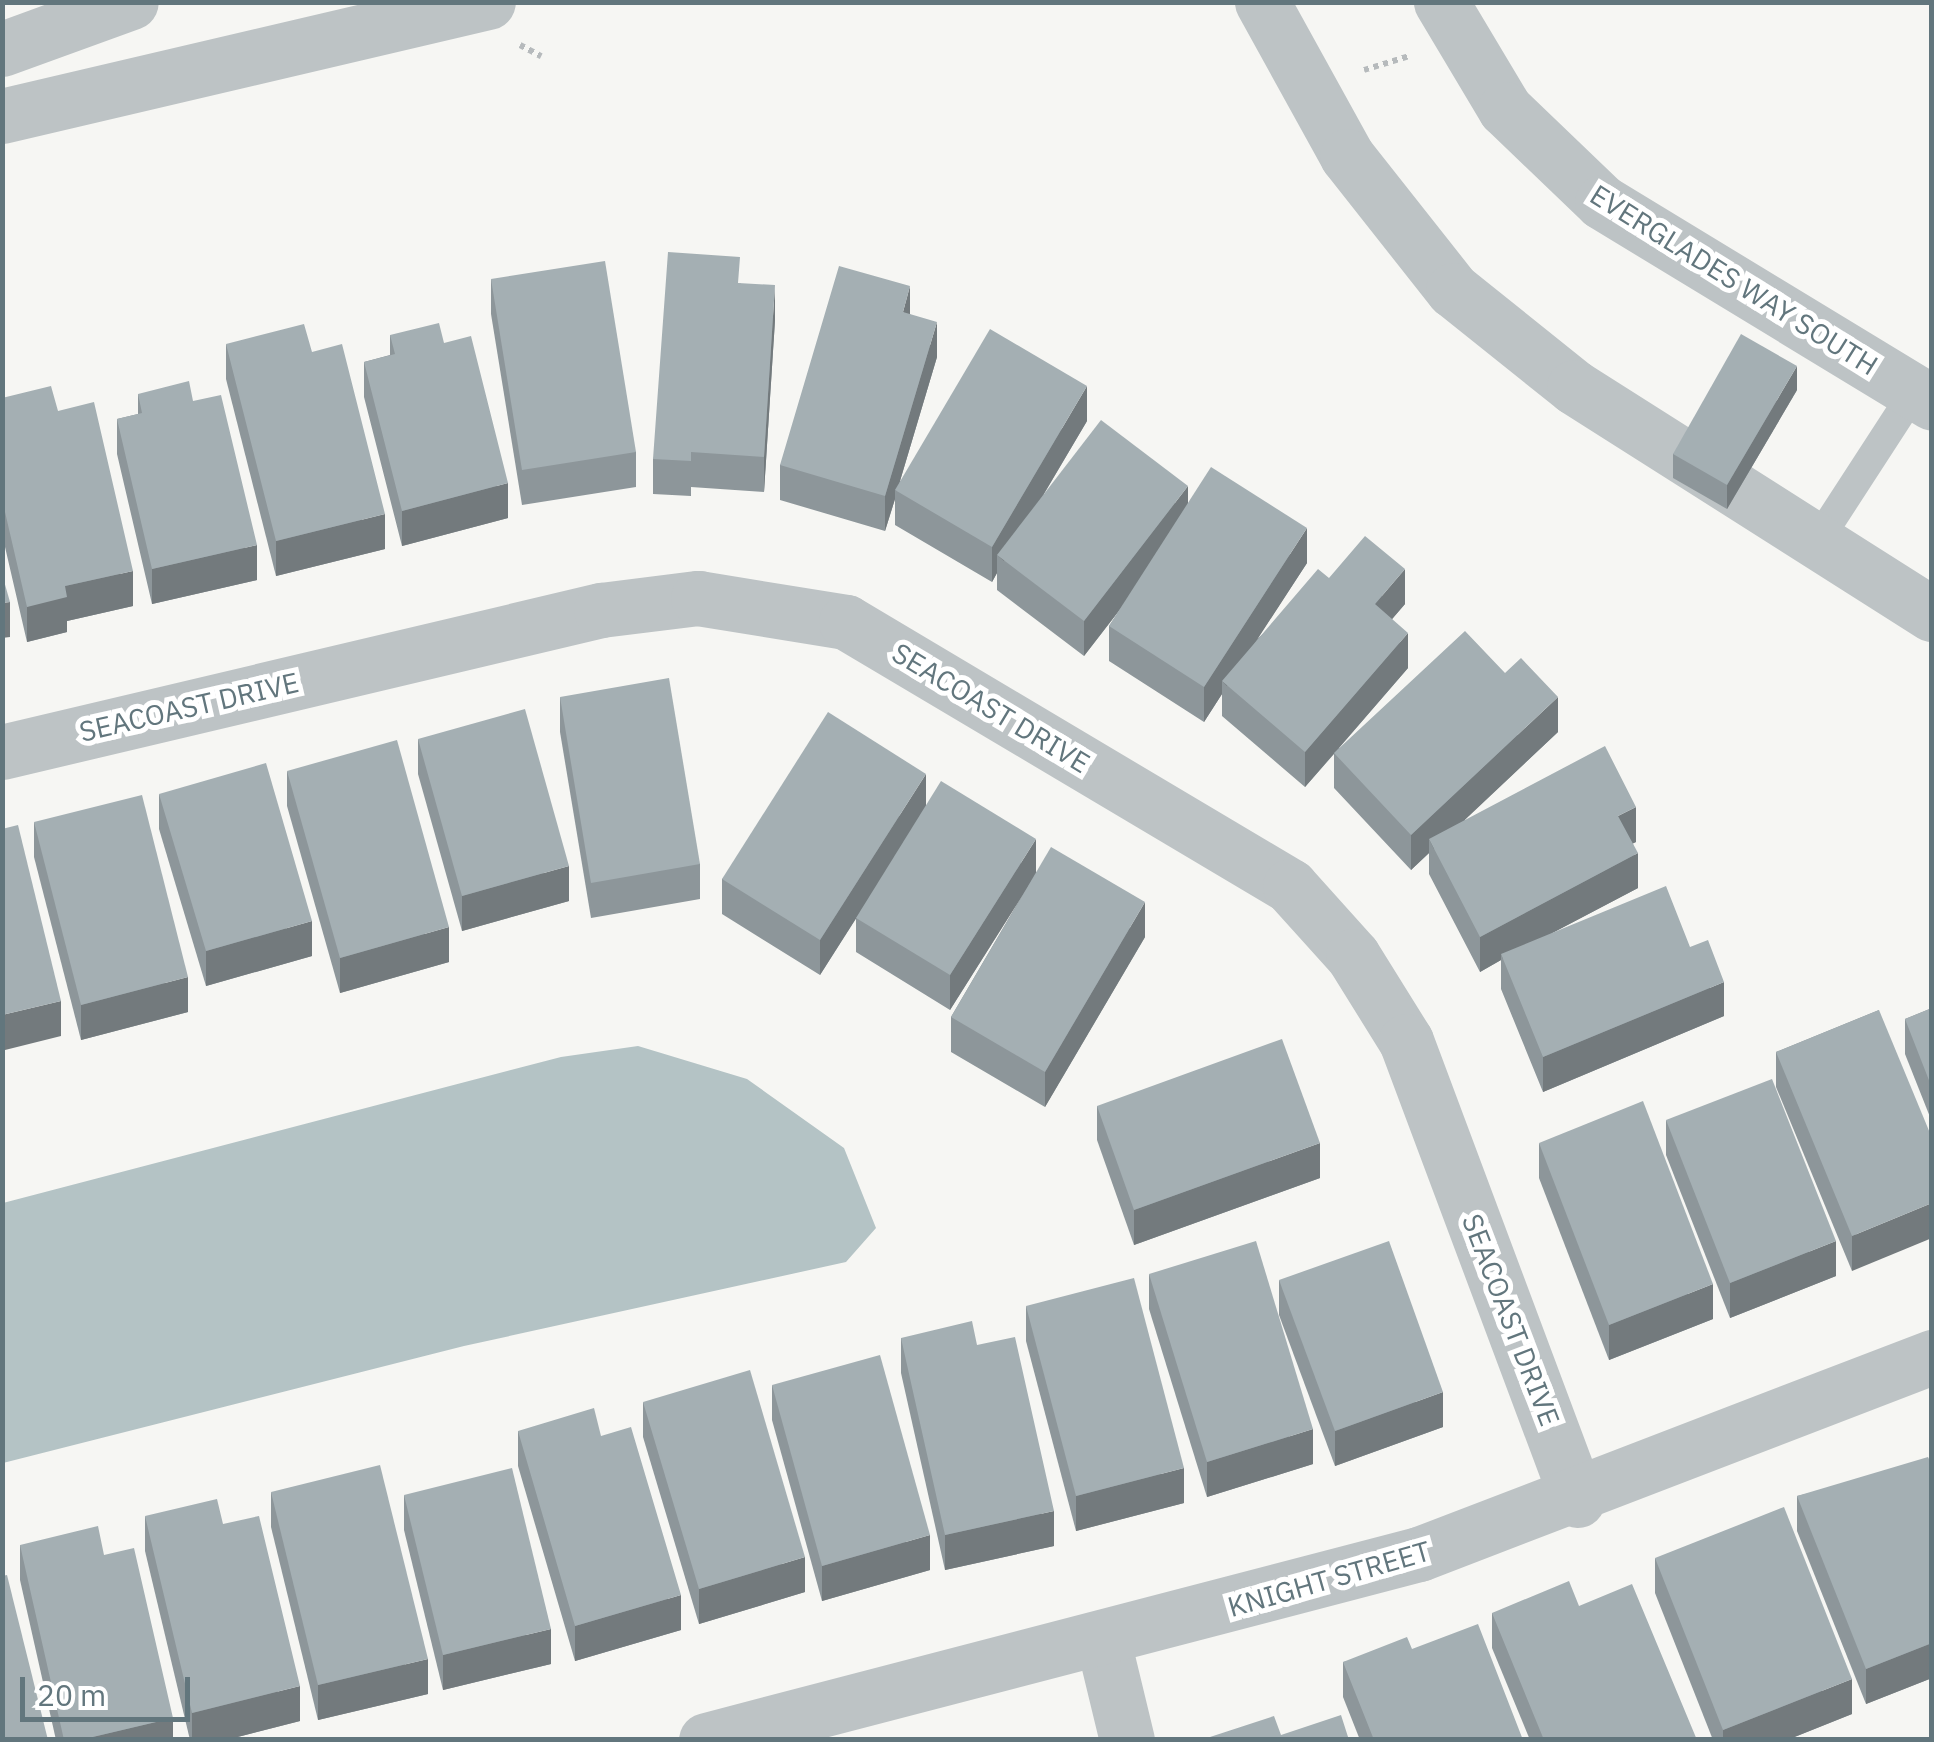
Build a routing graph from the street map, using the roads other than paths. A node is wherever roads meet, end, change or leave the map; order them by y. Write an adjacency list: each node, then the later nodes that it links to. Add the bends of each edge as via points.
1 (131, 2): 5 (street)
2 (488, 2): 6 (street)
3 (1262, 2): 8 (street, via 1348,156 1453,290 1550,371)
4 (1441, 2): 7 (street, EVERGLADES WAY SOUTH, via 1505,110 1579,183)
5 (2, 48)
6 (2, 116)
7 (1923, 397): 8 (lane)
8 (1818, 540): 9 (street)
9 (1932, 614)
10 (2, 752): 12 (street, SEACOAST DRIVE, via 601,610 698,598 846,622 1290,886 1353,956 1406,1041)
11 (1932, 1358): 12 (street, KNIGHT STREET)
12 (1578, 1500): 13 (street, KNIGHT STREET)
13 (1103, 1641): 14 (street, KNIGHT STREET); 15 (street)
14 (706, 1740)
15 (1127, 1740)

